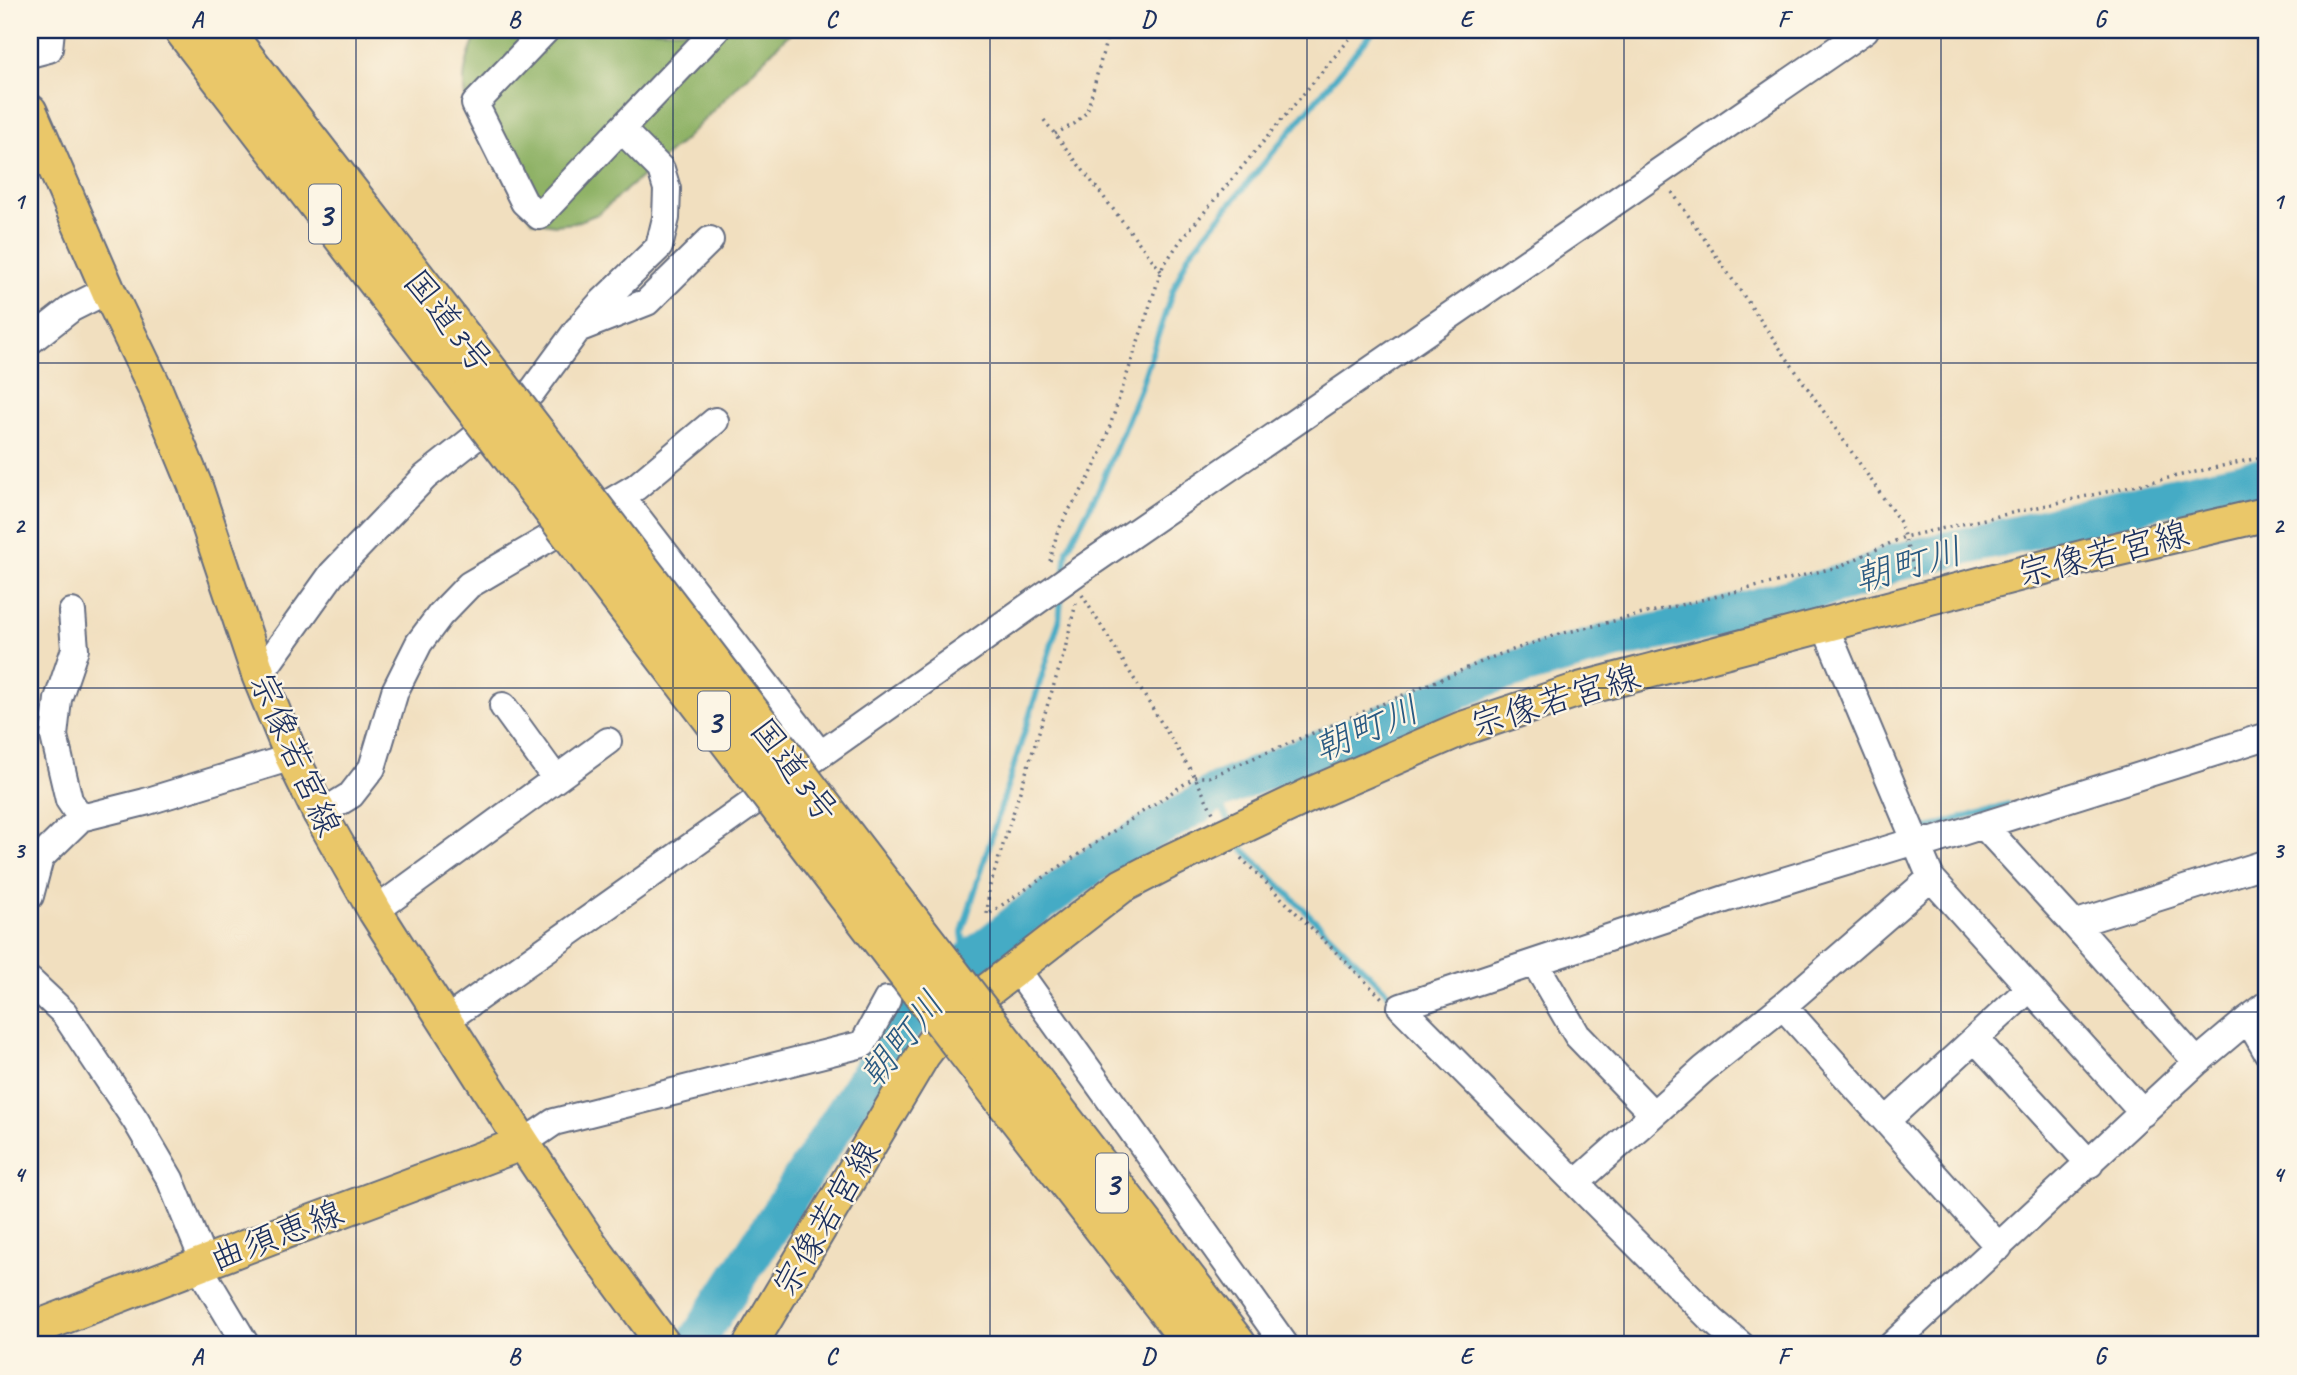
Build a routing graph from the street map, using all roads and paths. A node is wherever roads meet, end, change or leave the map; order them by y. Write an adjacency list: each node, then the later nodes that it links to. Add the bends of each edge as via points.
1 (51, 30): 9 (street, via 49,50)
2 (184, 30): 20 (highway, 国道3号 / 3)
3 (223, 30): 20 (highway, 国道3号 / 3)
4 (546, 30): 12 (street, via 475,104 524,202 539,216)
5 (716, 30): 12 (street)
6 (1108, 30): 13 (path, via 1087,113)
7 (1357, 30): 16 (path, via 1181,240)
8 (1864, 30): 14 (street)
9 (30, 54)
10 (30, 111): 17 (main road, 宗像若宮線)
11 (1044, 120): 13 (path)
12 (621, 129): 18 (street, via 662,169 666,218 659,247)
13 (1055, 134): 16 (path)
14 (1658, 172): 25 (path, via 1900,522); 26 (street)
15 (710, 240): 18 (street, via 646,302)
16 (1161, 271): 26 (path, via 1101,453 1057,533)
17 (108, 290): 19 (street, via 72,308); 30 (main road, 宗像若宮線, via 195,485)
18 (578, 330): 30 (street, via 531,393 425,478 332,574)
19 (30, 341)
20 (479, 387): 58 (highway, 国道3号 / 3, bridge)
21 (715, 421): 23 (street)
22 (2267, 456): 25 (path)
23 (621, 496): 34 (street); 38 (street, via 469,585 440,615 419,643 395,691 372,768 351,795)
24 (2267, 514): 27 (main road, 宗像若宮線)
25 (1904, 537): 27 (path); 36 (path, via 1838,567 1560,634 1498,655 1209,777)
26 (1045, 594): 34 (street)
27 (1922, 598): 29 (main road, 宗像若宮線)
28 (72, 612): 39 (street, via 75,649 58,699 54,736 69,800)
29 (1824, 624): 41 (main road, 宗像若宮線, via 1581,689 1461,729); 42 (street)
30 (260, 676): 35 (main road, 宗像若宮線)
31 (503, 706): 37 (street)
32 (2267, 736): 40 (street)
33 (608, 741): 37 (street)
34 (820, 754): 57 (street)
35 (292, 757): 38 (main road, 宗像若宮線); 39 (street)
36 (1195, 777): 36 (path, via 1182,784 987,915 989,889 1064,653 1079,590); 41 (path)
37 (556, 779): 47 (street)
38 (320, 814): 47 (main road, 宗像若宮線)
39 (80, 818): 43 (street)
40 (1984, 826): 42 (street, via 1933,841); 48 (street)
41 (1225, 835): 50 (main road, 宗像若宮線, via 1122,886); 55 (path, via 1238,856 1386,1001)
42 (1915, 841): 45 (street); 49 (street)
43 (35, 860): 46 (street)
44 (2267, 863): 48 (street)
45 (1931, 878): 52 (street); 54 (street)
46 (30, 896)
47 (375, 911): 57 (main road, 宗像若宮線)
48 (2074, 924): 61 (street)
49 (1535, 964): 55 (street); 63 (street, via 1577,1035)
50 (1015, 967): 73 (main road, 宗像若宮線, via 958,1015 923,1055); 76 (street)
51 (30, 981): 69 (street, via 64,1013 136,1121 170,1179)
52 (2030, 988): 59 (street); 62 (street)
53 (887, 1000): 65 (street, via 863,1044 554,1122)
54 (1783, 1006): 63 (street); 64 (street)
55 (1401, 1007): 67 (street)
56 (2257, 1012): 60 (street); 61 (street)
57 (444, 1021): 65 (main road, 宗像若宮線)
58 (974, 1032): 74 (highway, 国道3号 / 3); 75 (highway, 国道3号 / 3)
59 (1975, 1039): 64 (street); 66 (street)
60 (2267, 1052)
61 (2197, 1062): 62 (street)
62 (2143, 1113): 66 (street)
63 (1653, 1114): 67 (street)
64 (1886, 1121): 68 (street)
65 (523, 1143): 69 (main road, 曲須恵線); 71 (main road, 宗像若宮線)
66 (2090, 1164): 68 (street)
67 (1576, 1183): 77 (street)
68 (1999, 1247): 78 (street)
69 (204, 1262): 70 (main road, 曲須恵線); 72 (street, via 207,1280)
70 (30, 1331)
71 (659, 1343)
72 (246, 1345)
73 (750, 1345)
74 (1194, 1345)
75 (1237, 1345)
76 (1285, 1345)
77 (1741, 1345)
78 (1892, 1345)

